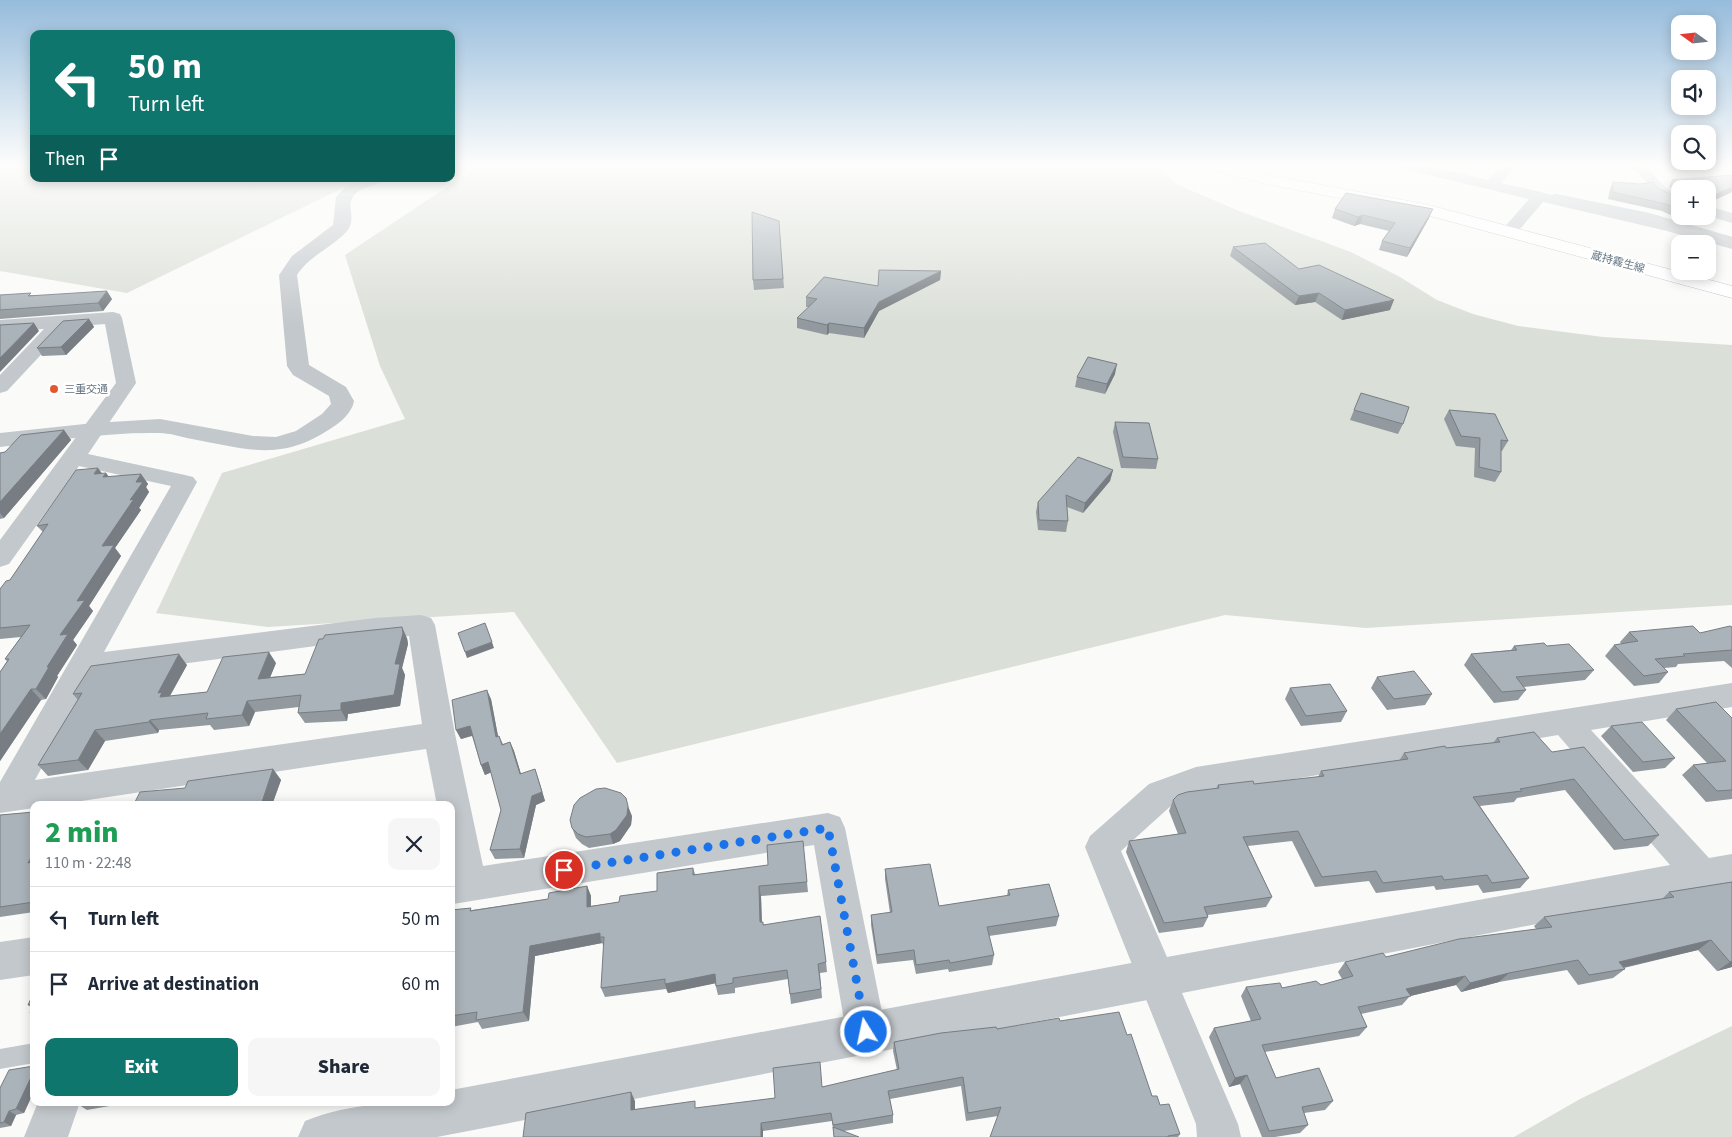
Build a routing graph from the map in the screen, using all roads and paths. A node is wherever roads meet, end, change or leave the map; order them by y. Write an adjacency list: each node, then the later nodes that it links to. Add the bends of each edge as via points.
1 (344, 218): 11 (street, via 340,228 298,260 288,275 298,366 338,392 343,401 338,412 304,436 277,444 253,443 160,426)
2 (1457, 218): 5 (main road, 蔵持霧生線)
3 (1521, 218): 5 (street)
4 (1635, 218): 6 (street)
5 (1508, 233): 7 (main road, 蔵持霧生線)
6 (1732, 244)
7 (1732, 292)
8 (61, 322): 9 (street); 10 (street); 11 (street, via 113,318 126,382)
9 (0, 326)
10 (3, 380)
11 (94, 430): 12 (street); 13 (street)
12 (0, 440)
13 (72, 458): 14 (street); 15 (street, via 186,482)
14 (0, 558)
15 (83, 666): 18 (street, via 375,628 421,625); 19 (street)
16 (1732, 695): 17 (street)
17 (1566, 723): 22 (street); 26 (street, via 1196,780 1161,794 1102,847)
18 (439, 734): 19 (street); 20 (street)
19 (4, 798)
20 (448, 801)
21 (455, 850): 23 (street)
22 (1716, 873): 26 (street)
23 (460, 886): 27 (street, via 828,828)
24 (30, 957): 25 (street)
25 (0, 961)
26 (1158, 978): 27 (street); 33 (street, via 1217,1124)
27 (866, 1032): 31 (street)
28 (30, 1054): 29 (lane)
29 (0, 1059)
30 (58, 1106): 32 (street)
31 (343, 1135)
32 (46, 1137)
33 (1219, 1137)

